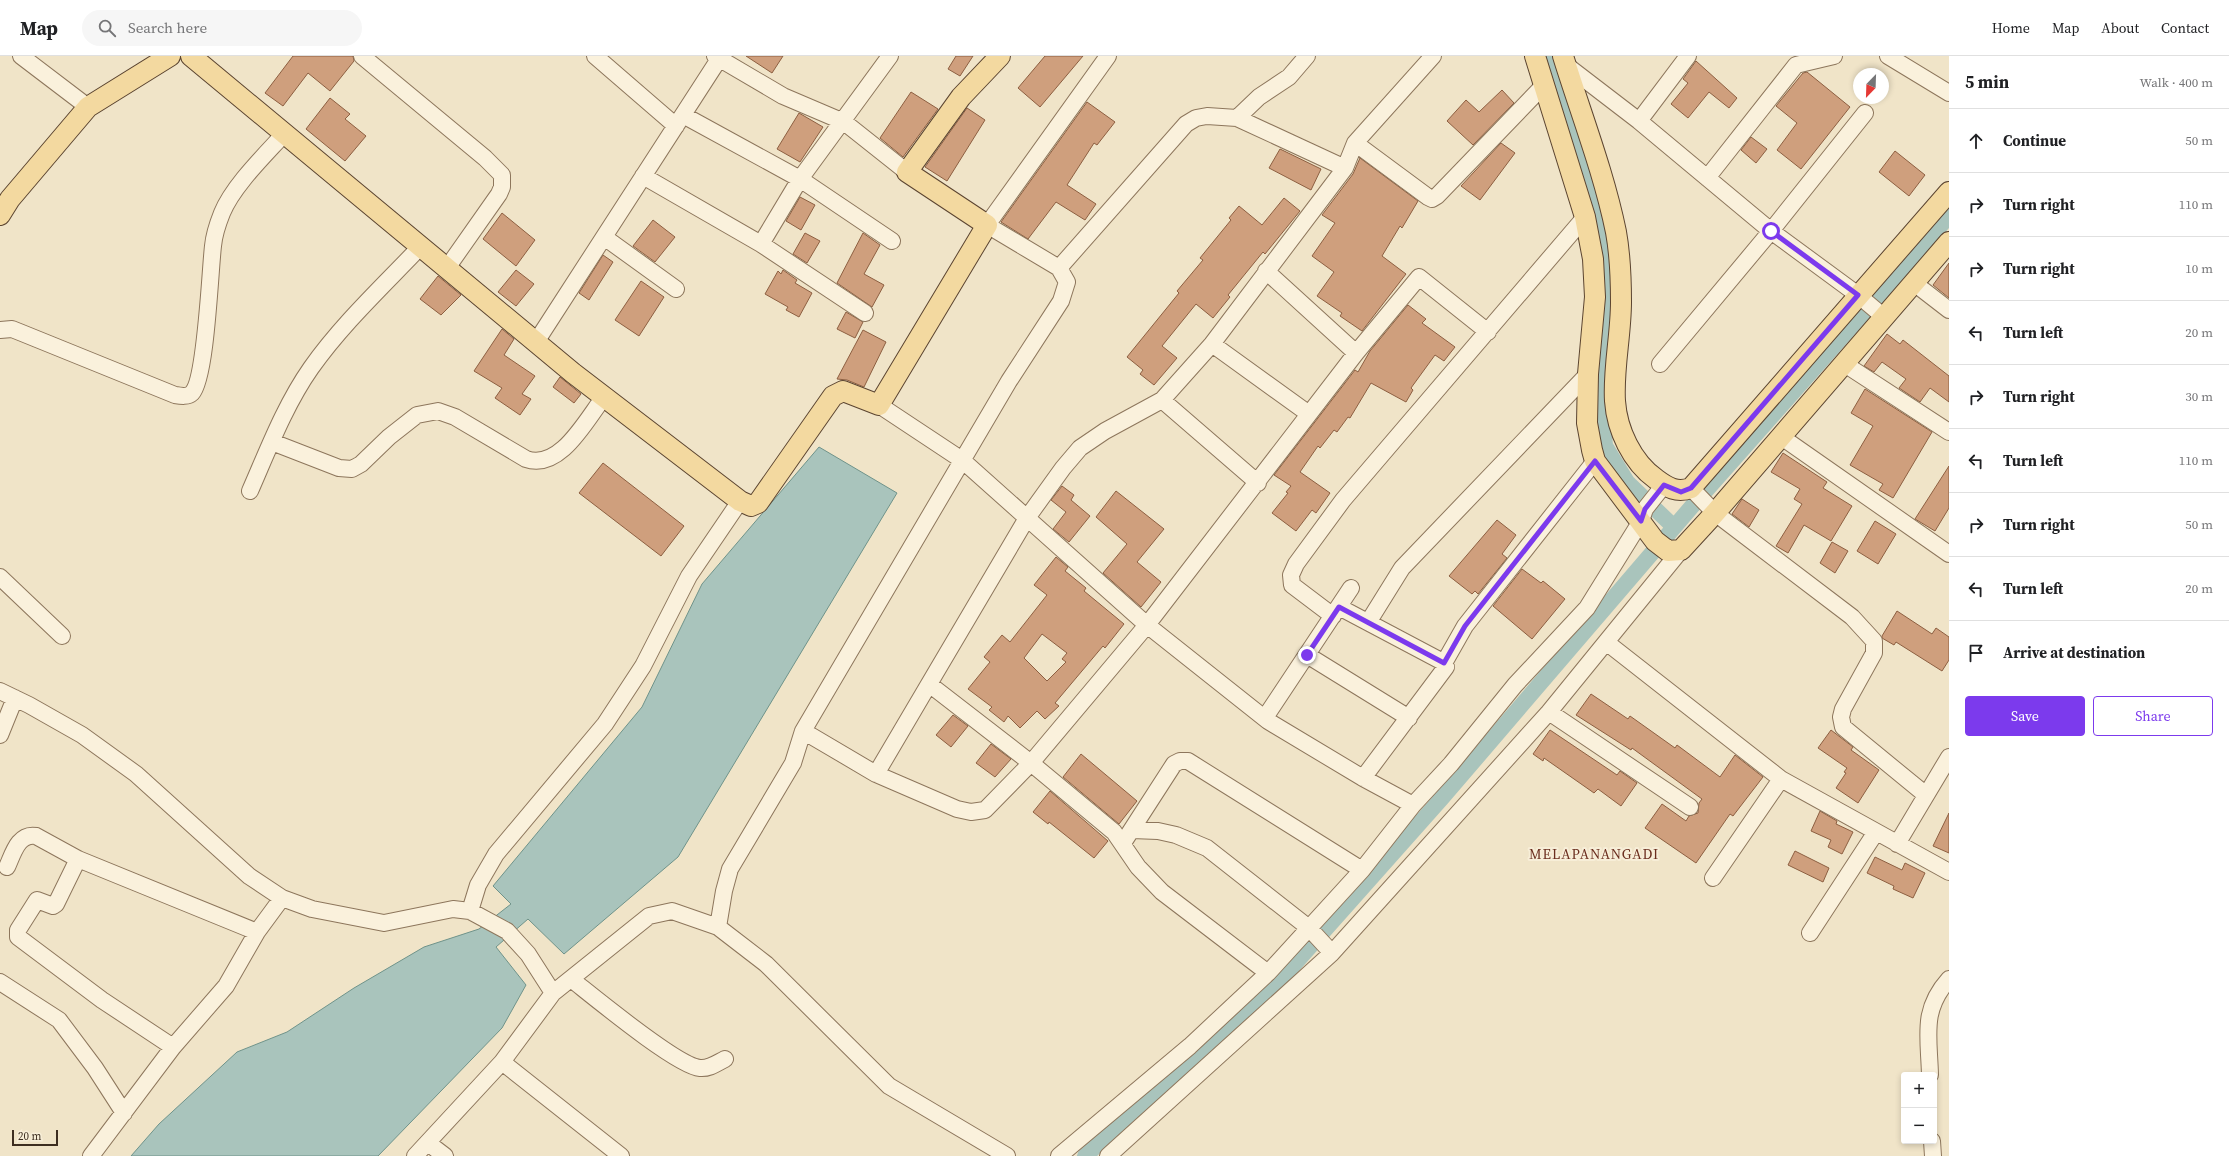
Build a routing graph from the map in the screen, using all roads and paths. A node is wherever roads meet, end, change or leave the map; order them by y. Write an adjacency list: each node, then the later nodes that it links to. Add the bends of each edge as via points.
1 (21, 56): 19 (street)
2 (170, 56): 19 (main road)
3 (191, 56): 25 (main road)
4 (362, 56): 42 (street, via 502,175 499,194)
5 (595, 56): 22 (street)
6 (890, 56): 24 (street)
7 (1000, 56): 28 (main road, via 961,97)
8 (1108, 56): 35 (street)
9 (1307, 56): 21 (street, via 1289,77 1259,97)
10 (1433, 56): 26 (street)
11 (1535, 56): 17 (main road)
12 (1688, 56): 23 (street)
13 (1834, 56): 30 (street, via 1796,65)
14 (1888, 56): 18 (street)
15 (717, 57): 22 (street); 24 (street, via 782,96)
16 (1565, 61): 23 (street); 69 (main road, via 1616,233 1621,301 1615,402 1625,440 1649,474)
17 (1545, 84): 26 (street, via 1432,199); 34 (main road)
18 (1949, 93)
19 (88, 107): 33 (main road, via 10,199)
20 (1865, 113): 36 (street)
21 (1237, 118): 27 (street); 43 (street, via 1207,116 1196,118 1186,124)
22 (679, 120): 29 (street); 31 (street)
23 (1639, 121): 30 (street)
24 (844, 122): 28 (street); 31 (street)
25 (284, 134): 41 (main road); 51 (street, via 244,178 222,212 213,244 202,362 192,393 186,396 175,395 12,329)
26 (1356, 143): 27 (street)
27 (1345, 168): 44 (street)
28 (907, 172): 35 (main road)
29 (643, 176): 37 (street); 40 (street)
30 (1707, 178): 36 (street)
31 (800, 179): 38 (street); 40 (street)
32 (1949, 192): 47 (main road)
33 (0, 215)
34 (1585, 217): 52 (street); 58 (main road, via 1593,259 1595,297)
35 (987, 225): 43 (street); 61 (main road)
36 (1771, 231): 47 (street); 57 (street)
37 (604, 237): 46 (street); 53 (street)
38 (892, 241)
39 (1949, 242): 45 (main road)
40 (761, 244): 49 (street)
41 (420, 246): 42 (main road); 65 (street, via 344,326 315,363)
42 (447, 268): 53 (main road)
43 (1059, 268): 66 (street, via 1067,282 1061,301)
44 (1266, 270): 54 (street); 55 (street)
45 (1914, 283): 48 (street); 50 (main road)
46 (676, 289)
47 (1861, 297): 50 (street); 71 (main road)
48 (1949, 310)
49 (865, 313)
50 (1881, 315): 56 (main road)
51 (0, 330)
52 (1488, 332): 55 (street, via 1419,277); 79 (street, via 1343,500 1296,564 1291,575 1292,585)
53 (536, 342): 59 (main road)
54 (1212, 344): 60 (street); 62 (street)
55 (1356, 353): 62 (street)
56 (1843, 363): 63 (street); 64 (main road)
57 (1660, 364)
58 (1588, 374): 67 (main road, via 1587,423); 80 (street, via 1402,568)
59 (604, 397): 65 (street, via 564,449 553,458 535,463 455,417 438,411 417,415 352,469 339,468); 72 (main road)
60 (1162, 400): 68 (street); 74 (street, via 1080,448)
61 (879, 405): 66 (street); 72 (main road, via 843,391 833,396 758,503 750,506)
62 (1309, 414): 68 (street)
63 (1949, 432)
64 (1780, 436): 71 (main road); 76 (street)
65 (272, 442): 70 (street)
66 (962, 460): 74 (street); 92 (street)
67 (1595, 461): 73 (main road); 85 (street, via 1465,626)
68 (1258, 483): 81 (street)
69 (1664, 485): 71 (main road); 73 (street)
70 (250, 491)
71 (1702, 499): 75 (main road); 99 (street, via 1852,617 1874,641 1874,653 1843,709 1843,727)
72 (740, 501): 111 (street, via 689,576 643,666 606,724 496,854 478,885)
73 (1646, 510): 75 (main road); 100 (street, via 1587,608 1515,685 1451,764)
74 (1027, 518): 81 (street); 86 (street)
75 (1668, 547): 83 (street)
76 (1949, 553)
77 (0, 577): 82 (street)
78 (1350, 588): 79 (street)
79 (1336, 611): 80 (street); 84 (street)
80 (1369, 621): 85 (street)
81 (1147, 625): 91 (street); 95 (street)
82 (62, 636)
83 (1606, 642): 89 (street); 98 (street)
84 (1307, 655): 90 (street); 91 (street, via 1267,713)
85 (1444, 663): 90 (street, via 1446,669)
86 (929, 684): 95 (street); 96 (street)
87 (0, 691): 88 (street)
88 (15, 698): 93 (street); 110 (street, via 82,735 136,774 249,876)
89 (1549, 712): 101 (street); 116 (street)
90 (1409, 718): 97 (street)
91 (1268, 721): 97 (street)
92 (803, 731): 96 (street); 112 (street, via 793,763 730,869)
93 (0, 736)
94 (1949, 757): 99 (street)
95 (1031, 763): 96 (street, via 985,810 971,812); 103 (street, via 1114,832)
96 (876, 774)
97 (1363, 778): 100 (street)
98 (1781, 779): 102 (street); 109 (street)
99 (1926, 795): 104 (street)
100 (1413, 805): 107 (street)
101 (1690, 806)
102 (1876, 832): 104 (street); 115 (street)
103 (1128, 836): 107 (street, via 1174,764 1180,761 1188,762); 113 (street, via 1158,831 1176,835 1207,848); 117 (street, via 1138,867 1162,892)
104 (1897, 844): 108 (street)
105 (78, 859): 106 (street, via 36,836 29,835 22,838); 114 (street); 122 (street, via 56,904 53,906 40,900 34,902 18,930 18,937 102,1000)
106 (7, 867)
107 (1362, 870): 113 (street)
108 (1949, 872)
109 (1713, 878)
110 (282, 898): 111 (street, via 312,909 384,923 453,909); 114 (street)
111 (470, 910): 121 (street, via 507,931 528,954)
112 (718, 927): 118 (street, via 672,911 649,916); 133 (street, via 766,964 889,1086)
113 (1310, 929): 116 (street); 117 (street)
114 (258, 932): 122 (street, via 226,986)
115 (1810, 933)
116 (1330, 950): 135 (street)
117 (1268, 973): 134 (street, via 1190,1046)
118 (571, 979): 121 (street); 123 (street, via 677,1059 698,1068 708,1068)
119 (1949, 979): 125 (street, via 1938,991 1928,1014)
120 (0, 982): 126 (street, via 59,1020 95,1068)
121 (553, 993): 124 (street)
122 (173, 1047): 126 (street)
123 (725, 1059)
124 (502, 1062): 127 (street); 132 (street)
125 (1930, 1072)
126 (124, 1113): 129 (street)
127 (428, 1143): 130 (street); 131 (street)
128 (1932, 1144): 136 (street)
129 (91, 1156)
130 (415, 1156)
131 (445, 1156)
132 (620, 1156)
133 (1007, 1156)
134 (1059, 1156)
135 (1108, 1156)
136 (1933, 1156)

